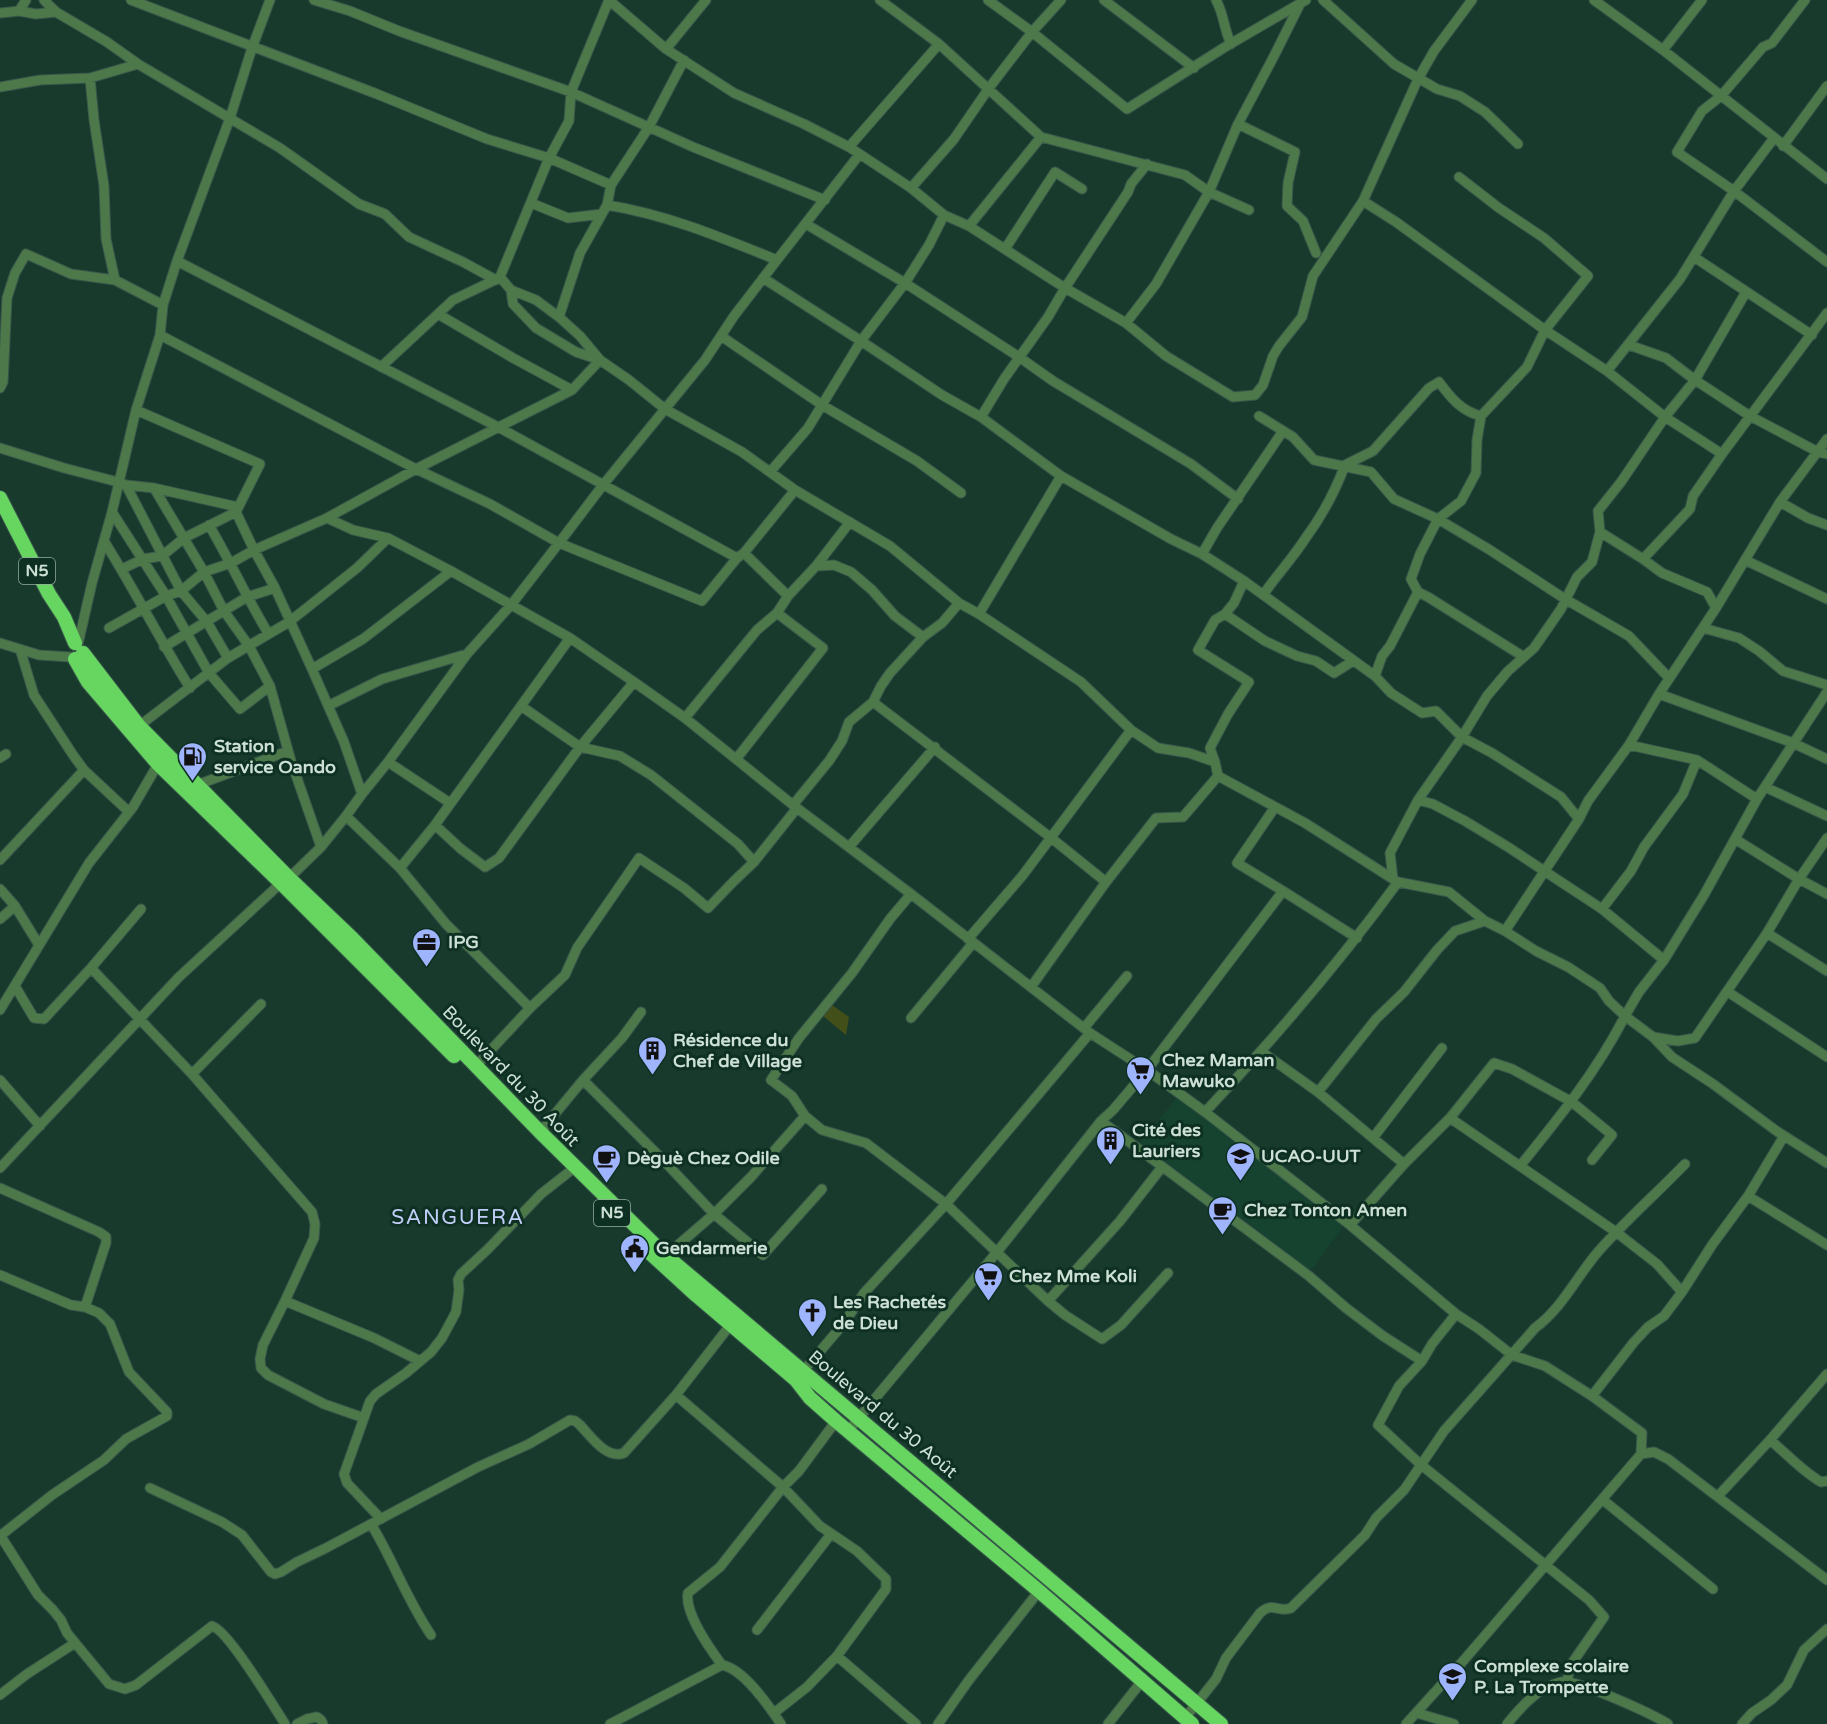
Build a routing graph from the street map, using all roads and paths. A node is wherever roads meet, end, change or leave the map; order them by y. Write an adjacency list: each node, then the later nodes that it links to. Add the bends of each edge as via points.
1 (26, 0): 19 (street)
2 (44, 0): 20 (street)
3 (131, 0): 25 (street)
4 (270, 0): 25 (street)
5 (314, 0): 36 (street)
6 (609, 0): 26 (street); 36 (street)
7 (706, 0): 26 (street)
8 (880, 0): 23 (street)
9 (988, 0): 22 (street)
10 (1061, 0): 22 (street)
11 (1104, 0): 30 (street)
12 (1216, 0): 24 (street)
13 (1323, 0): 32 (street, via 1394,64)
14 (1472, 0): 32 (street)
15 (1594, 0): 27 (street)
16 (1702, 0): 27 (street)
17 (1805, 0): 37 (street, via 1772,43 1763,46)
18 (1303, 3): 24 (street); 39 (street)
19 (19, 11): 20 (street); 21 (street)
20 (56, 12): 29 (street)
21 (0, 14)
22 (1032, 32): 30 (street, via 1126,109); 35 (street)
23 (939, 44): 35 (street); 45 (street)
24 (1231, 44): 30 (street)
25 (252, 48): 38 (street); 47 (street, via 487,139)
26 (666, 48): 28 (street)
27 (1663, 50): 37 (street)
28 (684, 60): 40 (street); 45 (street, via 734,93)
29 (138, 64): 31 (street); 38 (street)
30 (1194, 68)
31 (90, 78): 33 (street); 73 (street, via 105,186 106,239)
32 (1418, 79): 43 (street, via 1460,96 1485,112); 57 (street)
33 (0, 87)
34 (1827, 87): 44 (street)
35 (989, 88): 41 (street); 52 (street, via 954,140)
36 (571, 92): 40 (street); 47 (street, via 569,121)
37 (1720, 96): 42 (street); 54 (street, via 1702,111 1677,152)
38 (230, 118): 69 (street); 72 (street, via 359,204 385,214 409,237)
39 (1238, 124): 55 (street); 66 (street, via 1295,152 1287,206 1303,221)
40 (649, 127): 51 (street); 56 (street)
41 (1041, 137): 48 (street); 64 (street)
42 (1774, 138): 44 (street); 54 (street)
43 (1518, 144)
44 (1783, 146): 50 (street)
45 (849, 147): 46 (street)
46 (859, 155): 52 (street); 56 (street)
47 (549, 158): 51 (street); 58 (street)
48 (1147, 164): 55 (street, via 1185,175); 75 (street)
49 (1459, 177): 83 (street, via 1544,238 1588,276)
50 (1827, 179)
51 (611, 186): 59 (street)
52 (911, 188): 62 (street)
53 (1082, 189): 65 (street, via 1055,172)
54 (1734, 191): 67 (street); 70 (street)
55 (1209, 192): 60 (street); 82 (street, via 1156,284)
56 (825, 200): 63 (street)
57 (1364, 201): 82 (street, via 1314,276 1302,317 1279,346 1255,395 1233,397 1166,356); 83 (street)
58 (531, 203): 61 (street, via 568,218); 72 (street)
59 (607, 205): 61 (street); 68 (street, via 675,221)
60 (1249, 210)
61 (602, 214): 81 (street, via 580,253)
62 (944, 215): 64 (street); 74 (street)
63 (806, 224): 68 (street); 74 (street)
64 (969, 226): 65 (street)
65 (1005, 249): 75 (street)
66 (1316, 253)
67 (1694, 258): 77 (street); 88 (street)
68 (777, 260): 71 (street)
69 (177, 261): 78 (street); 91 (street)
70 (1827, 262)
71 (763, 278): 86 (street); 87 (street)
72 (498, 279): 76 (street); 80 (street, via 453,300)
73 (115, 280): 78 (street); 94 (street, via 71,274 26,254 7,298)
74 (905, 283): 87 (street); 89 (street)
75 (1065, 288): 82 (street); 89 (street)
76 (511, 290): 81 (street, via 536,300); 90 (street, via 513,304 536,328 576,352)
77 (1746, 292): 85 (street); 93 (street)
78 (163, 305): 84 (street)
79 (1827, 313): 85 (street)
80 (438, 314): 91 (street); 95 (street)
81 (559, 317): 90 (street)
82 (1126, 323)
83 (1545, 330): 92 (street); 100 (street, via 1527,367)
84 (160, 335): 98 (street); 111 (street)
85 (1812, 335): 101 (street)
86 (721, 336): 96 (street); 97 (street)
87 (861, 341): 96 (street); 102 (street)
88 (1629, 345): 92 (street); 93 (street, via 1666,358)
89 (1019, 357): 102 (street); 120 (street, via 1191,464)
90 (600, 360): 95 (street); 97 (street)
91 (381, 367): 104 (street)
92 (1607, 371): 103 (street)
93 (1695, 380): 101 (street); 103 (street)
94 (0, 388)
95 (572, 390): 104 (street)
96 (822, 405): 112 (street, via 808,428); 118 (street, via 917,461)
97 (665, 409): 112 (street); 115 (street)
98 (136, 410): 114 (street); 122 (street, via 260,464)
99 (1258, 416): 105 (street)
100 (1481, 416): 110 (street, via 1457,405 1438,382 1373,451); 126 (street, via 1476,473 1461,501)
101 (1750, 416): 108 (street); 109 (street)
102 (981, 417): 113 (street)
103 (1665, 417): 109 (street); 130 (street, via 1598,511)
104 (498, 427): 111 (street); 115 (street)
105 (1282, 431): 110 (street, via 1314,460); 120 (street)
106 (1827, 439): 108 (street)
107 (0, 448): 114 (street)
108 (1823, 453): 121 (street)
109 (1722, 454): 140 (street, via 1693,496 1690,509)
110 (1345, 465): 126 (street, via 1371,472 1394,499); 151 (street, via 1336,489 1306,539)
111 (416, 469): 125 (street); 134 (street)
112 (770, 472): 117 (street)
113 (1061, 476): 136 (street); 163 (street)
114 (122, 483): 116 (street); 123 (street); 137 (street)
115 (603, 485): 134 (street); 138 (street)
116 (154, 488): 122 (street); 131 (street)
117 (795, 490): 127 (street); 138 (street)
118 (961, 493)
119 (0, 498): 177 (highway, Boulevard du 30 Août / N5, via 64,617)
120 (1238, 499): 136 (street)
121 (1780, 502): 129 (street); 141 (street)
122 (237, 510): 128 (street); 135 (street)
123 (112, 512): 133 (street); 139 (street)
124 (0, 513): 177 (highway, Boulevard du 30 Août / N5)
125 (327, 518): 132 (street, via 353,530); 135 (street)
126 (1438, 519): 150 (street, via 1411,579); 156 (street)
127 (850, 522): 143 (street); 157 (street, via 890,546)
128 (209, 525): 131 (street); 142 (street)
129 (1827, 525)
130 (1600, 532): 140 (street); 156 (street, via 1592,562 1577,577)
131 (184, 538): 137 (street); 146 (street)
132 (388, 538): 145 (street); 166 (street)
133 (104, 541): 144 (street); 177 (street)
134 (559, 543): 138 (street, via 702,601); 158 (street)
135 (254, 550): 142 (street); 148 (street)
136 (1202, 554): 147 (street)
137 (162, 556): 139 (street); 149 (street)
138 (740, 556): 153 (street)
139 (143, 559): 144 (street); 152 (street)
140 (1643, 559): 160 (street, via 1662,573 1707,592)
141 (1745, 560): 155 (street); 160 (street)
142 (231, 563): 146 (street); 154 (street)
143 (816, 566): 153 (street); 171 (street, via 834,565 851,572 895,616)
144 (122, 569): 159 (street)
145 (451, 571): 158 (street); 182 (street, via 363,639)
146 (204, 572): 149 (street); 161 (street)
147 (1244, 581): 151 (street); 164 (street)
148 (274, 588): 154 (street); 166 (street)
149 (181, 591): 152 (street); 165 (street)
150 (1418, 592): 180 (street); 184 (street)
151 (1263, 595): 181 (street)
152 (166, 596): 159 (street); 170 (street)
153 (788, 596): 162 (street)
154 (247, 597): 161 (street); 169 (street)
155 (1827, 598)
156 (1565, 600): 180 (street, via 1548,630); 185 (street, via 1629,636)
157 (959, 603): 163 (street); 171 (street)
158 (511, 605): 172 (street); 178 (street)
159 (143, 608): 167 (street); 175 (street)
160 (1716, 608): 168 (street)
161 (224, 611): 165 (street); 174 (street)
162 (777, 612): 195 (street, via 757,630); 204 (street, via 823,648)
163 (979, 614): 197 (street, via 1081,682)
164 (1224, 614): 181 (street, via 1265,641 1316,661 1334,673); 208 (street, via 1215,620 1198,650 1249,682 1210,748)
165 (207, 622): 170 (street); 179 (street)
166 (289, 622): 169 (street); 182 (street)
167 (109, 628)
168 (1703, 628): 185 (street); 187 (street, via 1739,638 1783,671)
169 (268, 633): 174 (street)
170 (187, 634): 175 (street); 183 (street)
171 (923, 637): 192 (street, via 886,680)
172 (570, 638): 186 (street); 194 (street)
173 (0, 644): 176 (street)
174 (249, 646): 179 (street); 188 (street)
175 (164, 647): 189 (street)
176 (20, 649): 177 (street, via 39,655); 210 (street, via 37,701)
177 (75, 650): 196 (highway, Boulevard du 30 Août / N5); 209 (highway, Boulevard du 30 Août / N5, via 88,682)
178 (467, 654): 193 (street, via 382,679); 207 (street)
179 (228, 657): 183 (street)
180 (1524, 657): 198 (street, via 1486,696)
181 (1353, 661): 184 (street)
182 (312, 669): 193 (street)
183 (209, 673): 188 (street, via 240,709); 189 (street)
184 (1375, 676): 198 (street, via 1391,693 1422,713 1436,711)
185 (1670, 678): 191 (street)
186 (634, 682): 195 (street); 201 (street)
187 (1827, 685)
188 (270, 686): 203 (street)
189 (190, 688): 196 (street)
190 (1827, 692): 199 (street)
191 (1659, 694): 199 (street); 200 (street)
192 (873, 702): 202 (street); 218 (street, via 849,722 830,761)
193 (328, 706): 214 (street)
194 (522, 706): 201 (street); 217 (street)
195 (685, 718): 204 (street)
196 (139, 726): 212 (highway, Boulevard du 30 Août / N5)
197 (1131, 730): 208 (street, via 1158,748); 225 (street)
198 (1462, 737): 216 (street); 223 (street, via 1562,797)
199 (1793, 743): 205 (street); 213 (street)
200 (1629, 745): 206 (street); 223 (street)
201 (580, 747): 224 (street, via 499,858 485,867); 231 (street, via 620,756 651,775 738,844)
202 (935, 747): 225 (street); 229 (street)
203 (288, 751): 212 (street); 228 (street)
204 (737, 758): 218 (street)
205 (1827, 759)
206 (1697, 760): 215 (street); 244 (street, via 1683,794)
207 (388, 762): 214 (street); 217 (street)
208 (1215, 762): 211 (street)
209 (158, 764): 220 (street); 235 (highway, Boulevard du 30 Août / N5)
210 (84, 770): 220 (street); 230 (street)
211 (1218, 776): 219 (street); 237 (street, via 1183,817 1156,818)
212 (197, 785): 235 (highway, Boulevard du 30 Août / N5)
213 (1765, 787): 215 (street); 222 (street)
214 (362, 794): 221 (street)
215 (1757, 799): 227 (street)
216 (1418, 800): 233 (street, via 1465,821); 236 (street, via 1390,853)
217 (450, 803): 224 (street)
218 (795, 806): 229 (street); 231 (street)
219 (1275, 807): 236 (street); 239 (street, via 1237,863)
220 (129, 812): 251 (street, via 89,863)
221 (346, 816): 228 (street); 232 (street)
222 (1827, 816)
223 (1579, 819): 233 (street)
224 (435, 825): 232 (street)
225 (1050, 837): 237 (street); 250 (street)
226 (1827, 838): 234 (street)
227 (1735, 839): 234 (street); 252 (street)
228 (321, 847): 235 (street)
229 (849, 847): 240 (street)
230 (0, 860)
231 (754, 862): 260 (street, via 708,908 639,858 577,948 566,975)
232 (400, 868): 260 (street, via 446,924)
233 (1544, 872): 244 (street); 247 (street)
234 (1799, 879): 241 (street); 248 (street)
235 (285, 880): 265 (street); 271 (highway, Boulevard du 30 Août / N5, via 352,938); 293 (highway, Boulevard du 30 Août / N5)
236 (1396, 881): 246 (street, via 1449,892); 249 (street)
237 (1106, 882): 257 (street)
238 (0, 889): 242 (street)
239 (1284, 891): 249 (street); 272 (street)
240 (911, 894): 250 (street); 279 (street, via 771,1080 792,1096)
241 (1827, 894)
242 (15, 906): 245 (street); 251 (street)
243 (141, 909): 253 (street)
244 (1602, 909): 252 (street)
245 (0, 919)
246 (1485, 921): 247 (street); 276 (street, via 1455,931 1376,1019)
247 (1505, 931): 263 (street, via 1600,988)
248 (1767, 933): 254 (street); 258 (street)
249 (1357, 938): 269 (street)
250 (971, 941): 257 (street); 264 (street)
251 (39, 945): 256 (street)
252 (1664, 960): 263 (street)
253 (91, 968): 256 (street, via 41,1019 34,1018); 265 (street)
254 (1827, 971)
255 (1127, 976): 266 (street)
256 (15, 987): 261 (street)
257 (1031, 987): 266 (street)
258 (1728, 992): 267 (street, via 1695,1038 1678,1041); 270 (street)
259 (261, 1005): 273 (street)
260 (530, 1008): 271 (street)
261 (0, 1010)
262 (641, 1012): 275 (street)
263 (1625, 1016): 267 (street); 277 (street)
264 (911, 1018)
265 (139, 1019): 273 (street); 282 (street)
266 (1087, 1030): 272 (street); 297 (street)
267 (1653, 1037): 284 (street, via 1672,1057)
268 (1442, 1048): 285 (street)
269 (1262, 1052): 276 (street); 278 (street)
270 (1827, 1057)
271 (476, 1066): 283 (highway, Boulevard du 30 Août / N5)
272 (1147, 1071): 278 (street); 281 (street)
273 (192, 1074): 307 (street, via 312,1212 314,1238)
274 (0, 1080): 282 (street)
275 (583, 1080): 283 (street); 298 (street)
276 (1318, 1092): 285 (street)
277 (1572, 1102): 280 (street, via 1494,1063); 286 (street, via 1612,1135); 291 (street)
278 (1205, 1112): 299 (street)
279 (806, 1116): 297 (street, via 822,1130 866,1143); 298 (street)
280 (1449, 1118): 288 (street); 291 (street)
281 (1101, 1121): 290 (street); 302 (street)
282 (40, 1126): 292 (street)
283 (540, 1132): 303 (highway, Boulevard du 30 Août / N5)
284 (1784, 1136): 287 (street); 296 (street)
285 (1373, 1138): 288 (street)
286 (1592, 1160)
287 (1827, 1163)
288 (1404, 1164): 299 (street)
289 (1685, 1164): 300 (street)
290 (1162, 1167): 308 (street, via 1120,1221); 314 (street, via 1310,1276 1383,1336)
291 (1520, 1167): 300 (street)
292 (0, 1168)
293 (569, 1172): 303 (highway, Boulevard du 30 Août / N5); 313 (street, via 541,1194 461,1274 450,1326)
294 (0, 1188): 309 (street, via 106,1237)
295 (822, 1189): 298 (street, via 763,1255)
296 (1748, 1197): 301 (street); 306 (street)
297 (946, 1204): 302 (street); 316 (street, via 864,1293)
298 (714, 1214): 303 (street)
299 (1350, 1225): 310 (street)
300 (1616, 1232): 306 (street, via 1657,1264); 312 (street, via 1548,1318)
301 (1827, 1245)
302 (997, 1252): 308 (street); 320 (street)
303 (663, 1259): 311 (highway, Boulevard du 30 Août / N5); 316 (highway, Boulevard du 30 Août / N5)
304 (1168, 1273): 308 (street, via 1102,1339)
305 (0, 1275): 309 (street, via 71,1305)
306 (1682, 1292): 318 (street, via 1664,1316 1634,1342)
307 (285, 1301): 313 (street); 319 (street, via 263,1345 261,1368 324,1404)
308 (1048, 1301)
309 (85, 1307): 334 (street, via 107,1320 126,1368 167,1414 126,1439 104,1460)
310 (1456, 1314): 312 (street); 314 (street)
311 (731, 1324): 316 (highway, Boulevard du 30 Août / N5); 317 (street)
312 (1512, 1355): 318 (street, via 1545,1366); 325 (street)
313 (420, 1361): 319 (street, via 375,1394)
314 (1422, 1361): 325 (street, via 1399,1386 1378,1425)
315 (1827, 1374): 323 (street)
316 (800, 1375): 320 (highway, Boulevard du 30 Août / N5); 321 (highway, Boulevard du 30 Août / N5, via 810,1398)
317 (676, 1395): 327 (street); 331 (street, via 620,1455 607,1452 575,1420 570,1420)
318 (1592, 1396): 324 (street, via 1642,1433)
319 (364, 1418): 331 (street, via 344,1474 347,1484)
320 (859, 1418): 322 (street); 348 (highway, Boulevard du 30 Août / N5)
321 (836, 1421): 322 (highway, Boulevard du 30 Août / N5); 327 (street)
322 (849, 1431): 338 (highway, Boulevard du 30 Août / N5)
323 (1770, 1440): 326 (street, via 1807,1474); 329 (street)
324 (1641, 1454): 329 (street, via 1654,1452 1668,1459); 330 (street)
325 (1420, 1464): 335 (street); 348 (street, via 1404,1490 1365,1535 1295,1605 1287,1610 1265,1608 1260,1613)
326 (1827, 1481)
327 (783, 1487): 333 (street); 344 (street, via 720,1567 687,1595 697,1625)
328 (150, 1488): 332 (street, via 242,1535 275,1574)
329 (1718, 1496): 336 (street)
330 (1603, 1500): 335 (street); 337 (street)
331 (381, 1519): 332 (street)
332 (371, 1524): 341 (street)
333 (831, 1534): 340 (street); 343 (street, via 857,1551 884,1576 887,1585)
334 (0, 1535): 342 (street, via 38,1595)
335 (1546, 1566): 346 (street, via 1604,1617 1570,1666); 350 (street)
336 (1827, 1580)
337 (1713, 1589)
338 (1039, 1591): 345 (highway, Boulevard du 30 Août / N5); 358 (street)
339 (1827, 1629): 365 (street, via 1804,1650 1787,1685)
340 (757, 1630)
341 (431, 1635)
342 (75, 1643): 347 (street); 352 (street, via 109,1684 125,1689 145,1679 210,1627 216,1627 227,1636)
343 (837, 1656): 349 (street); 357 (street)
344 (722, 1665): 349 (street, via 744,1678); 355 (street)
345 (1142, 1681): 351 (highway, Boulevard du 30 Août / N5); 359 (street)
346 (1567, 1682): 363 (street, via 1542,1690); 364 (street)
347 (0, 1695)
348 (1196, 1704): 351 (street); 360 (highway, Boulevard du 30 Août / N5)
349 (774, 1713): 356 (street)
350 (1417, 1713): 361 (street); 362 (street)
351 (1188, 1721)
352 (285, 1724)
353 (297, 1724): 354 (street, via 317,1717)
354 (323, 1724)
355 (610, 1724)
356 (781, 1724)
357 (916, 1724)
358 (938, 1724)
359 (1108, 1724)
360 (1221, 1724)
361 (1406, 1724)
362 (1454, 1724)
363 (1507, 1724)
364 (1668, 1724)
365 (1742, 1724)

